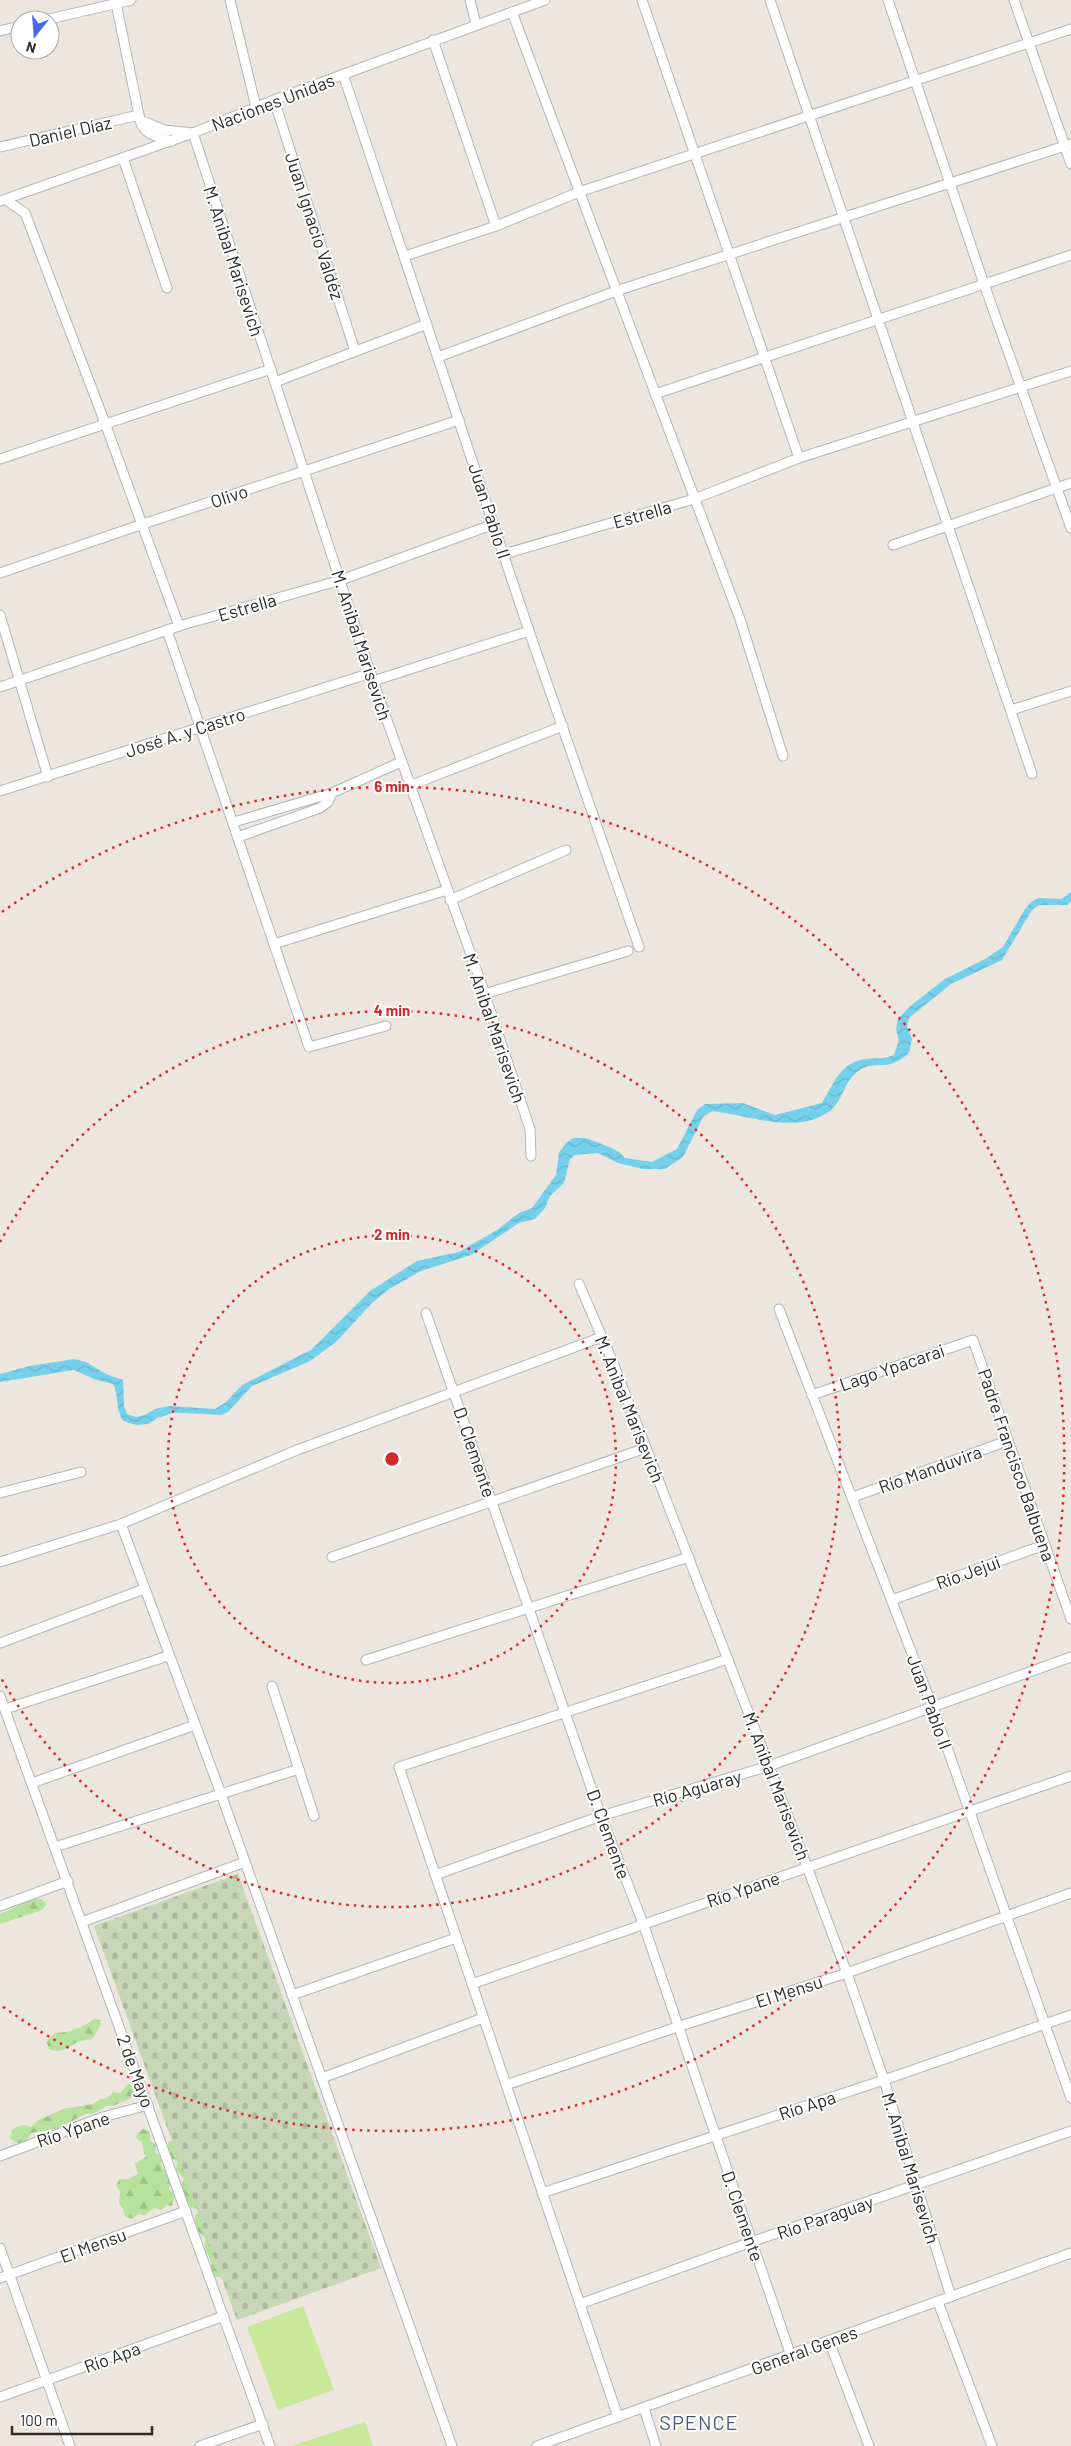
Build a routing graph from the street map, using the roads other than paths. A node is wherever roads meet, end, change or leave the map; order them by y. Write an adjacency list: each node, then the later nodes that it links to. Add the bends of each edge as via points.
1 (131, 0): 9 (street)
2 (230, 0): 19 (street)
3 (470, 0): 12 (street)
4 (545, 0): 10 (street, Naciones Unidas)
5 (642, 0): 26 (street)
6 (770, 0): 20 (street)
7 (888, 0): 17 (street)
8 (1014, 0): 15 (street)
9 (116, 3): 11 (street); 21 (street)
10 (512, 12): 12 (street, Naciones Unidas); 30 (street)
11 (60, 16)
12 (476, 24): 14 (street, Naciones Unidas)
13 (1071, 29): 15 (street)
14 (433, 40): 16 (street, Naciones Unidas); 33 (street)
15 (1029, 42): 17 (street); 24 (street)
16 (343, 74): 18 (street, Naciones Unidas); 36 (street, Juan Pablo II)
17 (917, 80): 20 (street); 29 (street)
18 (274, 100): 19 (street, Naciones Unidas); 42 (street, Juan Ignacio Valdéz)
19 (256, 107): 22 (street, Naciones Unidas)
20 (808, 116): 26 (street); 32 (street)
21 (140, 117): 22 (street, via 164,130); 23 (street, via 146,132); 25 (street, Daniel Díaz)
22 (193, 134): 23 (street, Naciones Unidas); 45 (street, M. Anibal Marisevich)
23 (172, 141): 27 (street, Naciones Unidas)
24 (1068, 145): 28 (street); 29 (street)
25 (0, 147)
26 (695, 154): 30 (street); 34 (street)
27 (123, 158): 31 (street, Naciones Unidas); 38 (street)
28 (1071, 164)
29 (950, 183): 32 (street); 37 (street)
30 (579, 192): 33 (street); 39 (street)
31 (3, 200): 51 (street, via 25,213)
32 (842, 217): 34 (street); 40 (street)
33 (496, 226): 36 (street)
34 (728, 255): 39 (street); 44 (street)
35 (1071, 255): 37 (street)
36 (405, 256): 41 (street, Juan Pablo II)
37 (984, 284): 40 (street); 48 (street)
38 (167, 288)
39 (616, 291): 43 (street); 49 (street)
40 (877, 320): 44 (street); 52 (street)
41 (427, 324): 42 (street); 43 (street, Juan Pablo II)
42 (355, 351): 47 (street)
43 (438, 357): 50 (street, Juan Pablo II)
44 (763, 358): 49 (street); 53 (street)
45 (271, 369): 47 (street, M. Anibal Marisevich); 51 (street)
46 (1071, 371): 48 (street, Estrella)
47 (275, 382): 55 (street, M. Anibal Marisevich)
48 (1020, 388): 52 (street, Estrella); 57 (street)
49 (655, 394): 58 (street)
50 (459, 420): 55 (street, Olivo); 60 (street, Juan Pablo II)
51 (105, 422): 54 (street); 59 (street)
52 (914, 422): 53 (street, Estrella); 61 (street)
53 (799, 458): 58 (street, Estrella)
54 (0, 459)
55 (304, 472): 59 (street, Olivo); 66 (street, M. Anibal Marisevich)
56 (1071, 484): 57 (street)
57 (1057, 488): 61 (street); 62 (street)
58 (694, 499): 64 (street, Estrella); 78 (street, via 740,619)
59 (143, 524): 65 (street, Olivo); 68 (street)
60 (494, 524): 64 (street, Juan Pablo II); 66 (street, Estrella)
61 (949, 526): 63 (street); 75 (street)
62 (1071, 528)
63 (894, 545)
64 (504, 554): 70 (street, Juan Pablo II)
65 (0, 574)
66 (341, 580): 68 (street, Estrella); 71 (street, M. Anibal Marisevich)
67 (0, 615): 72 (street)
68 (179, 626): 69 (street, Estrella)
69 (167, 630): 72 (street, Estrella); 76 (street)
70 (529, 631): 71 (street, José A. y Castro); 77 (street, Juan Pablo II)
71 (372, 677): 76 (street, José A. y Castro); 79 (street, M. Anibal Marisevich)
72 (21, 680): 73 (street, Estrella); 81 (street)
73 (0, 687)
74 (1071, 691): 75 (street)
75 (1011, 710): 80 (street)
76 (200, 726): 81 (street, José A. y Castro); 85 (street)
77 (563, 726): 82 (street); 91 (street, Juan Pablo II)
78 (783, 756)
79 (400, 762): 82 (street, M. Anibal Marisevich); 84 (street)
80 (1032, 774)
81 (48, 777): 83 (street, José A. y Castro)
82 (409, 786): 88 (street, M. Anibal Marisevich)
83 (0, 792)
84 (332, 793): 85 (street); 86 (street, via 320,808)
85 (234, 822): 86 (street)
86 (238, 837): 90 (street)
87 (566, 850): 89 (street)
88 (447, 890): 89 (street, M. Anibal Marisevich); 90 (street)
89 (450, 900): 93 (street, M. Anibal Marisevich)
90 (274, 944): 94 (street, via 309,1046)
91 (639, 947)
92 (628, 950): 93 (street)
93 (484, 994): 95 (street, M. Anibal Marisevich, via 530,1129)
94 (386, 1026)
95 (531, 1156)
96 (579, 1284): 99 (street, M. Anibal Marisevich)
97 (779, 1308): 102 (street, Juan Pablo II)
98 (426, 1313): 101 (street, D. Clemente)
99 (602, 1337): 101 (street); 104 (street, M. Anibal Marisevich)
100 (973, 1340): 102 (street, Lago Ypacarai); 103 (street, Padre Francisco Balbuena)
101 (454, 1392): 108 (street, D. Clemente); 109 (street, via 298,1450)
102 (812, 1395): 107 (street, Juan Pablo II)
103 (1007, 1441): 107 (street, Río Manduvira); 110 (street, Padre Francisco Balbuena)
104 (646, 1448): 108 (street); 112 (street, M. Anibal Marisevich)
105 (81, 1472): 106 (street)
106 (0, 1493)
107 (852, 1497): 115 (street, Juan Pablo II)
108 (492, 1501): 111 (street); 116 (street, D. Clemente)
109 (121, 1524): 113 (street); 114 (street)
110 (1044, 1545): 115 (street, Río Jejui); 117 (street, Padre Francisco Balbuena)
111 (332, 1557)
112 (688, 1557): 116 (street); 121 (street, M. Anibal Marisevich)
113 (0, 1562)
114 (144, 1589): 118 (street); 119 (street)
115 (892, 1600): 125 (street, Juan Pablo II)
116 (529, 1608): 122 (street); 127 (street, D. Clemente)
117 (1071, 1618)
118 (0, 1643)
119 (168, 1656): 126 (street); 128 (street)
120 (1071, 1657): 125 (street, Río Aguaray)
121 (728, 1659): 127 (street); 129 (street, M. Anibal Marisevich)
122 (366, 1660)
123 (272, 1686): 130 (street)
124 (0, 1696): 126 (street, 2 de Mayo)
125 (933, 1708): 129 (street, Río Aguaray); 134 (street, Juan Pablo II)
126 (5, 1709): 132 (street, 2 de Mayo)
127 (565, 1713): 136 (street, D. Clemente); 140 (street, via 399,1767)
128 (195, 1725): 132 (street); 133 (street)
129 (770, 1766): 136 (street, Río Aguaray); 139 (street, M. Anibal Marisevich)
130 (299, 1769): 133 (street); 135 (street)
131 (1071, 1776): 134 (street, Río Ypane)
132 (32, 1783): 137 (street, 2 de Mayo)
133 (221, 1794): 137 (street); 138 (street)
134 (970, 1811): 139 (street, Río Ypane); 144 (street, Juan Pablo II)
135 (314, 1816)
136 (601, 1816): 140 (street, Río Aguaray); 146 (street, D. Clemente)
137 (55, 1847): 141 (street, 2 de Mayo)
138 (245, 1862): 145 (street); 150 (street)
139 (808, 1867): 146 (street, Río Ypane); 148 (street, M. Anibal Marisevich)
140 (435, 1875): 147 (street)
141 (68, 1881): 143 (street); 145 (street, 2 de Mayo)
142 (1071, 1893): 144 (street, El Mensu)
143 (0, 1906)
144 (1006, 1916): 148 (street, El Mensu); 153 (street, Juan Pablo II)
145 (82, 1922): 159 (street, 2 de Mayo)
146 (642, 1924): 149 (street, Río Ypane); 154 (street, D. Clemente)
147 (456, 1938): 149 (street); 150 (street)
148 (846, 1973): 154 (street, El Mensu); 156 (street, M. Anibal Marisevich)
149 (472, 1984): 152 (street)
150 (292, 1994): 155 (street)
151 (1071, 2015): 153 (street, Río Apa)
152 (483, 2018): 155 (street); 157 (street)
153 (1045, 2024): 156 (street, Río Apa); 158 (street, Juan Pablo II)
154 (677, 2027): 157 (street, El Mensu); 161 (street, D. Clemente)
155 (322, 2078): 185 (street)
156 (884, 2080): 161 (street, Río Apa); 163 (street, M. Anibal Marisevich)
157 (506, 2085): 164 (street)
158 (1071, 2098)
159 (148, 2105): 162 (street, Río Ypane, via 103,2117); 165 (street, 2 de Mayo)
160 (1071, 2131): 163 (street, Río Paraguay)
161 (714, 2134): 164 (street, Río Apa); 166 (street, D. Clemente)
162 (0, 2156)
163 (917, 2186): 166 (street, Río Paraguay); 171 (street, M. Anibal Marisevich)
164 (542, 2193): 173 (street)
165 (186, 2211): 169 (street, El Mensu); 174 (street, 2 de Mayo)
166 (751, 2242): 173 (street, Río Paraguay); 176 (street, D. Clemente)
167 (0, 2248): 169 (street)
168 (1071, 2253): 171 (street, General Genes)
169 (10, 2275): 170 (street, El Mensu); 177 (street)
170 (0, 2278)
171 (951, 2297): 172 (street, General Genes)
172 (938, 2302): 175 (street, General Genes); 189 (street)
173 (580, 2304): 180 (street)
174 (224, 2316): 177 (street, Río Apa); 181 (street, 2 de Mayo)
175 (830, 2341): 176 (street, General Genes); 188 (street)
176 (791, 2356): 179 (street, General Genes)
177 (46, 2381): 178 (street, Río Apa); 182 (street)
178 (0, 2397)
179 (644, 2408): 180 (street, General Genes); 187 (street)
180 (618, 2417): 186 (street, General Genes)
181 (263, 2424): 183 (street); 184 (street, 2 de Mayo)
182 (70, 2446)
183 (200, 2446)
184 (270, 2446)
185 (452, 2446)
186 (536, 2446)
187 (656, 2446)
188 (869, 2446)
189 (992, 2446)

